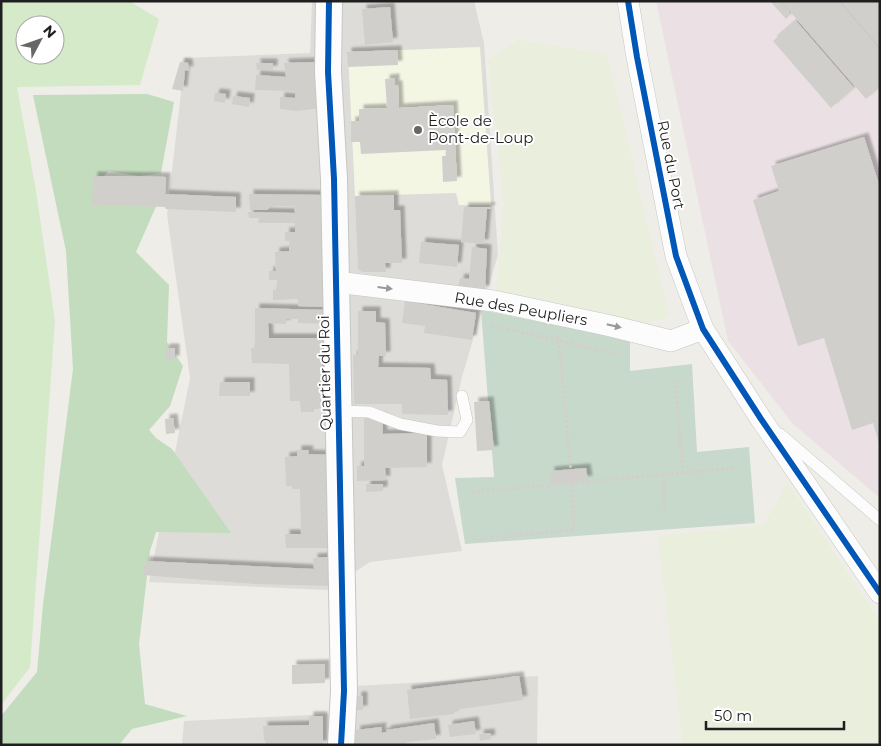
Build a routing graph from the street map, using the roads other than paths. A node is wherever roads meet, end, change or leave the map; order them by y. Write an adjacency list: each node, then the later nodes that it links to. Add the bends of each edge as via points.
1 (329, 1): 3 (street, Quartier du Roi, via 328,72)
2 (628, 1): 4 (street, Rue du Port, via 676,256)
3 (336, 282): 4 (street, Rue des Peupliers, one-way to 4, via 494,301 670,341); 6 (street, Quartier du Roi)
4 (703, 329): 7 (street, Rue du Port)
5 (462, 396): 6 (lane, via 467,420 460,432 437,432 400,424 369,412)
6 (338, 411): 10 (street, Quartier du Roi, via 344,691)
7 (761, 419): 8 (lane); 9 (street, Rue du Port)
8 (880, 520)
9 (880, 593)
10 (341, 745)

